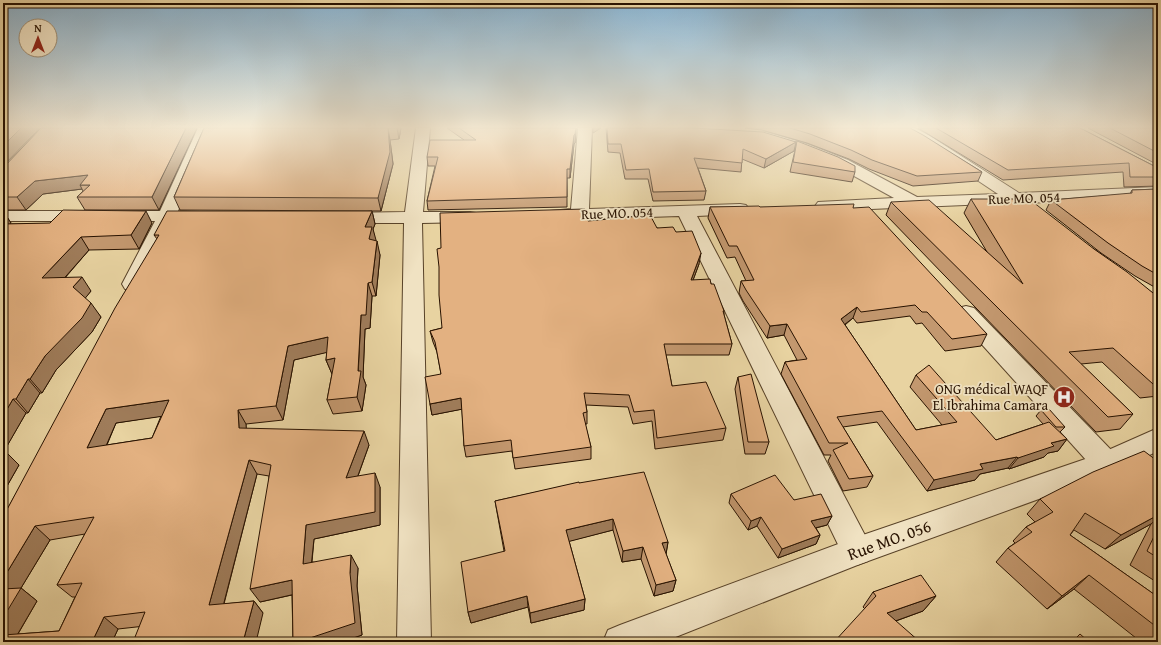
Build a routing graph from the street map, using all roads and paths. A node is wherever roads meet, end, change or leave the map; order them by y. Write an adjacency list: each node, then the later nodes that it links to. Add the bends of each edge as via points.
1 (192, 158): 17 (street)
2 (420, 158): 21 (street)
3 (583, 158): 14 (street)
4 (830, 158): 8 (street)
5 (955, 158): 7 (street)
6 (1158, 192): 7 (street, Rue MO. 054)
7 (1017, 198): 8 (street, Rue MO. 054); 13 (street)
8 (914, 202): 9 (street, Rue MO. 054)
9 (864, 204): 10 (street, Rue MO. 054); 22 (street)
10 (809, 206)
11 (755, 208): 12 (street, Rue MO. 054)
12 (685, 210): 14 (street, Rue MO. 054); 27 (street)
13 (1034, 212)
14 (580, 214): 15 (street, Rue MO. 054)
15 (540, 215)
16 (3, 216): 17 (street)
17 (168, 216): 18 (street); 24 (street)
18 (207, 216)
19 (485, 217): 21 (street)
20 (326, 218): 21 (street)
21 (413, 218): 28 (street)
22 (880, 222)
23 (950, 296): 26 (street)
24 (123, 300)
25 (1158, 439): 26 (street, Rue MO. 056)
26 (1106, 463): 27 (street, Rue MO. 056)
27 (857, 551): 29 (street, Rue MO. 056)
28 (414, 642)
29 (620, 642)

